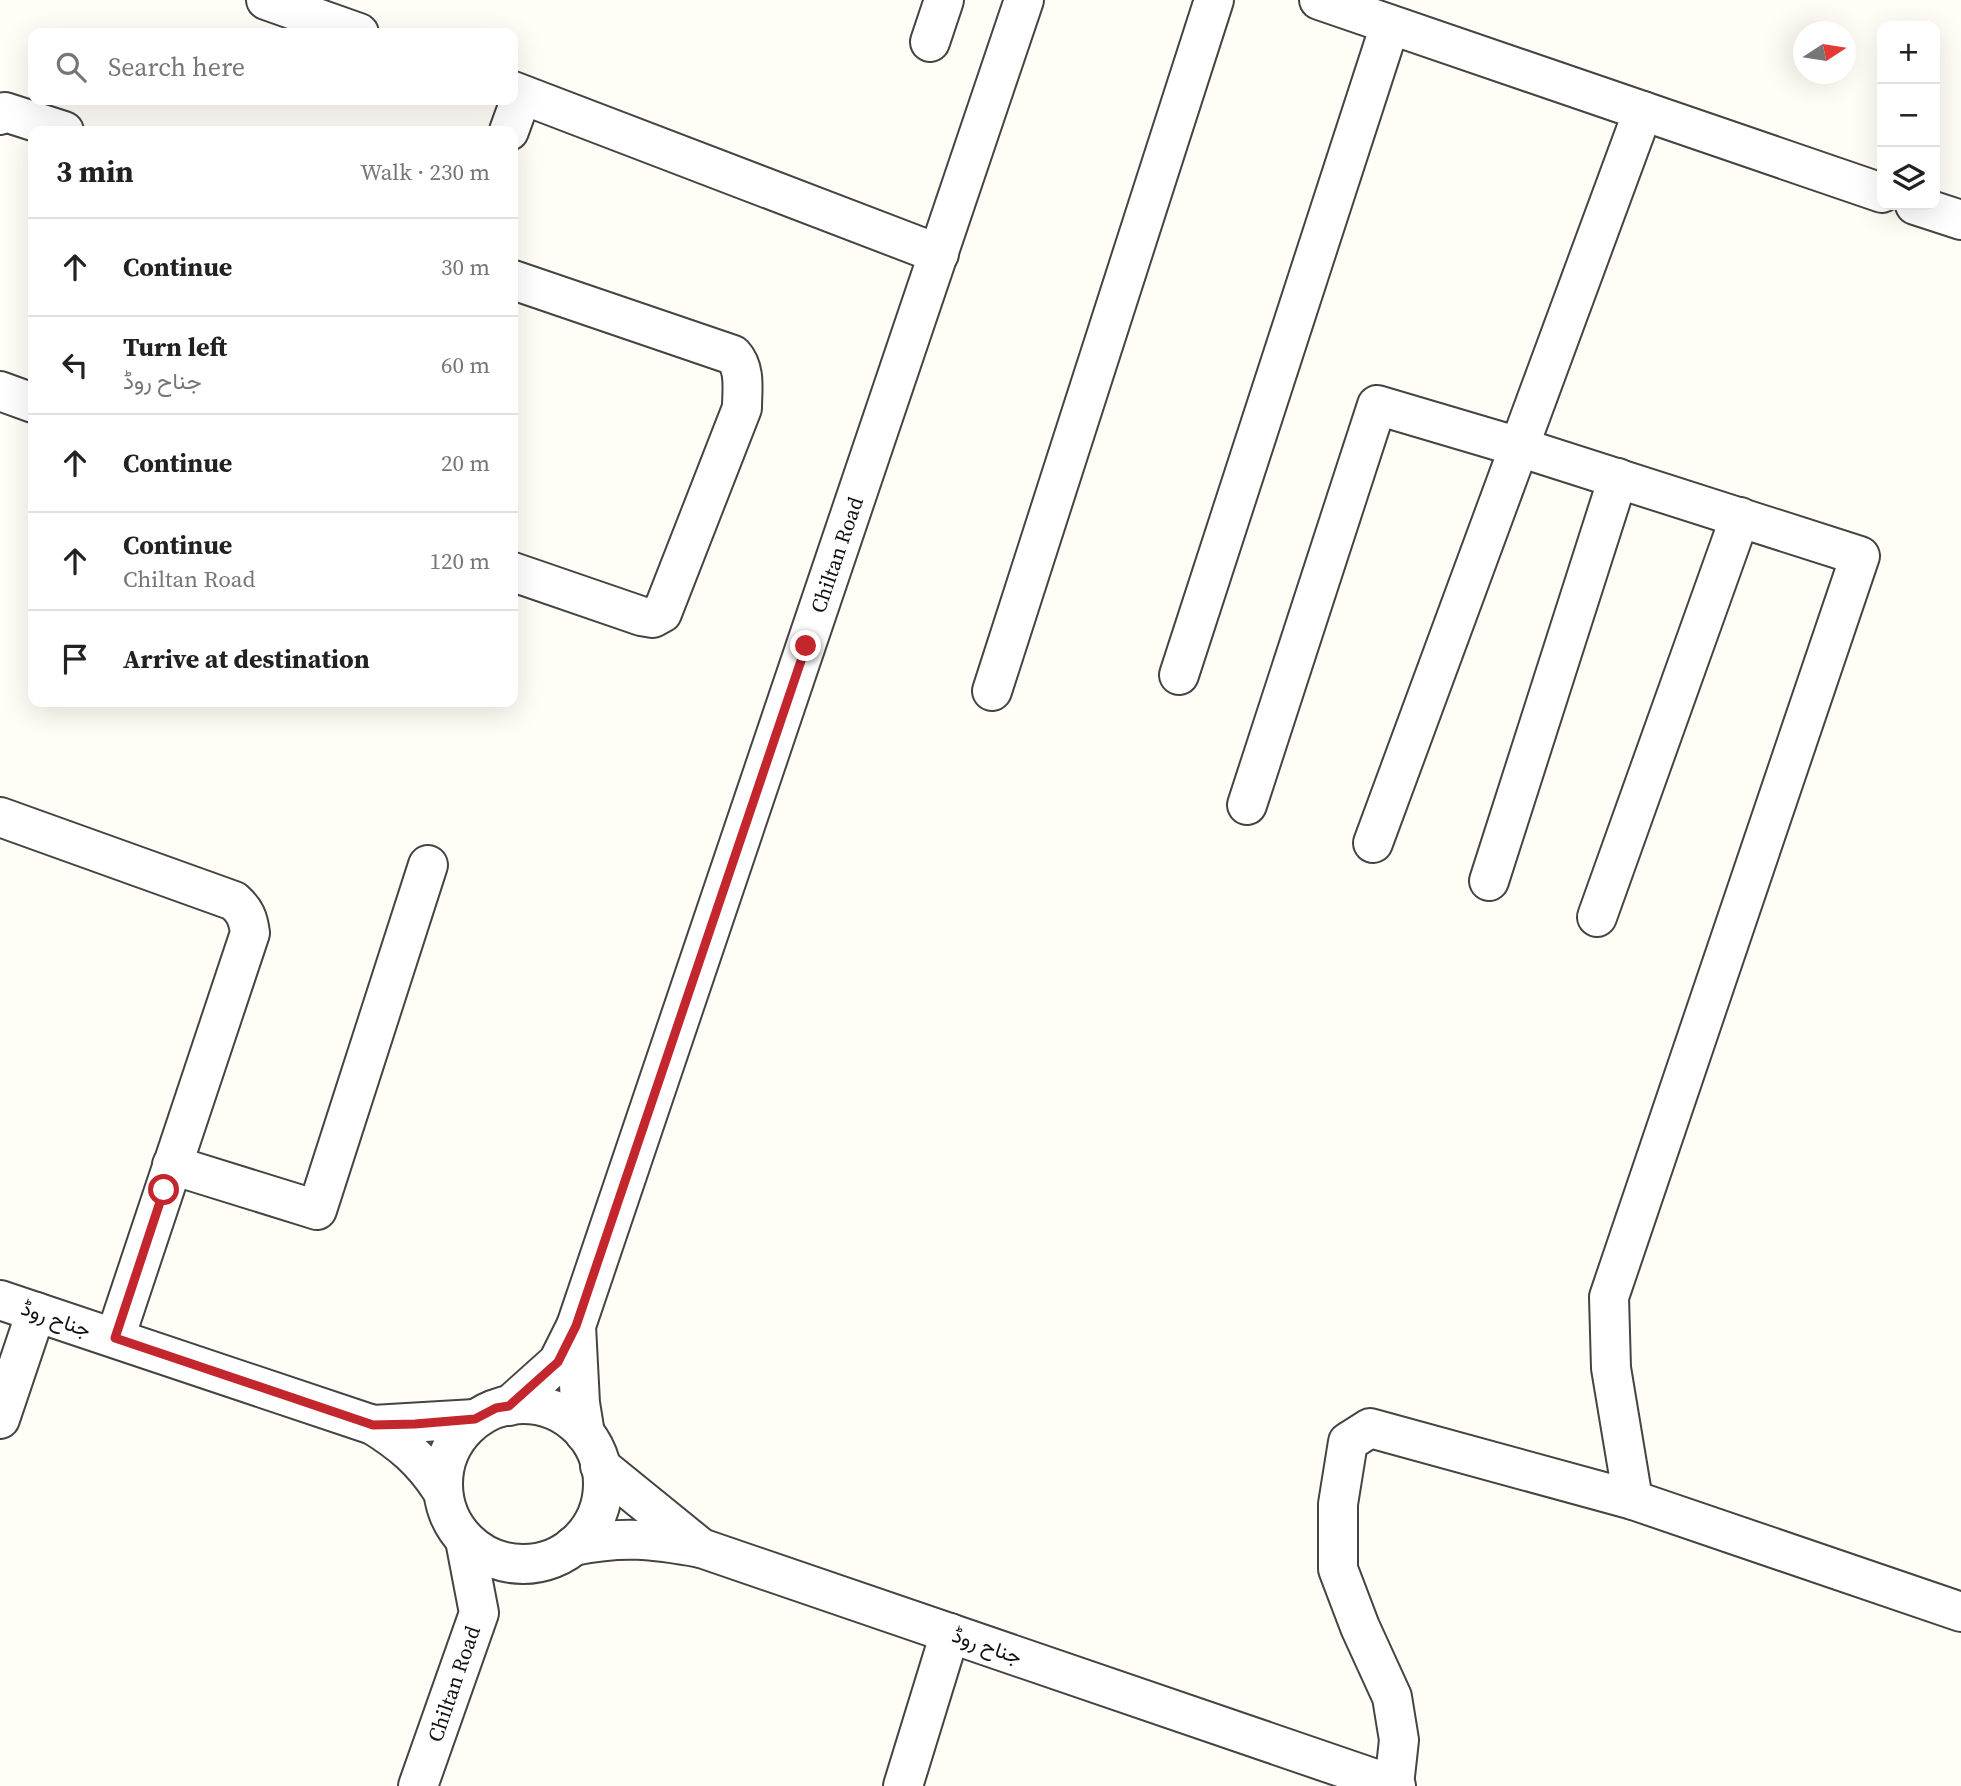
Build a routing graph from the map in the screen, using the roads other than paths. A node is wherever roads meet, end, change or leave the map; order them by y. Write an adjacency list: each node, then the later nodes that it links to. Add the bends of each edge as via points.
1 (266, 0): 7 (street)
2 (944, 0): 8 (street)
3 (1024, 0): 18 (street, Chiltan Road)
4 (1214, 0): 27 (street)
5 (1319, 0): 6 (street)
6 (1390, 24): 11 (street); 26 (street)
7 (345, 28)
8 (930, 42)
9 (518, 93): 18 (street)
10 (514, 105): 14 (street)
11 (1643, 111): 15 (street); 22 (street)
12 (0, 115): 13 (street, via 5,111)
13 (49, 126)
14 (510, 126)
15 (1877, 191)
16 (1931, 210): 17 (street)
17 (1961, 220)
18 (939, 254): 37 (street, Chiltan Road)
19 (518, 282): 25 (street, via 733,355 742,375 742,408 662,613 653,618 641,616)
20 (0, 391): 21 (street)
21 (28, 401)
22 (1520, 446): 23 (street); 28 (street, via 1377,405); 30 (street)
23 (1618, 478): 24 (street); 32 (street)
24 (1740, 517): 33 (street); 44 (street, via 1860,556 1609,1297 1611,1368)
25 (518, 574)
26 (1179, 675)
27 (992, 691)
28 (1247, 804)
29 (0, 817): 34 (street, via 234,901 244,910 250,933)
30 (1373, 843)
31 (428, 865): 34 (street, via 317,1210)
32 (1489, 881)
33 (1597, 917)
34 (172, 1165): 38 (street)
35 (0, 1300): 36 (street, جناح روڈ)
36 (36, 1312): 38 (street, جناح روڈ); 40 (street)
37 (576, 1326): 39 (street, via 558,1362); 42 (street, Chiltan Road)
38 (115, 1338): 41 (street, جناح روڈ)
39 (492, 1412): 41 (street, جناح روڈ); 42 (street, via 520,1403 544,1406 566,1416); 43 (street, via 458,1436 447,1457)
40 (0, 1419)
41 (373, 1425): 43 (street, via 424,1463)
42 (593, 1450): 46 (street, via 603,1480 600,1505 590,1528); 47 (street, جناح روڈ)
43 (441, 1489): 45 (street, via 452,1522)
44 (1633, 1500): 49 (street); 55 (street, via 1370,1428 1348,1442 1338,1504 1338,1569 1392,1697 1399,1740)
45 (465, 1540): 48 (street, via 503,1562); 50 (street, Chiltan Road)
46 (573, 1546): 47 (street, via 615,1538 654,1539); 48 (street, via 552,1559)
47 (701, 1548): 51 (street, جناح روڈ)
48 (520, 1564): 50 (street)
49 (1961, 1612)
50 (479, 1613): 53 (street, Chiltan Road)
51 (950, 1633): 52 (street, جناح روڈ); 54 (street)
52 (1332, 1776): 55 (street, جناح روڈ)
53 (418, 1786)
54 (903, 1786)
55 (1395, 1786)

